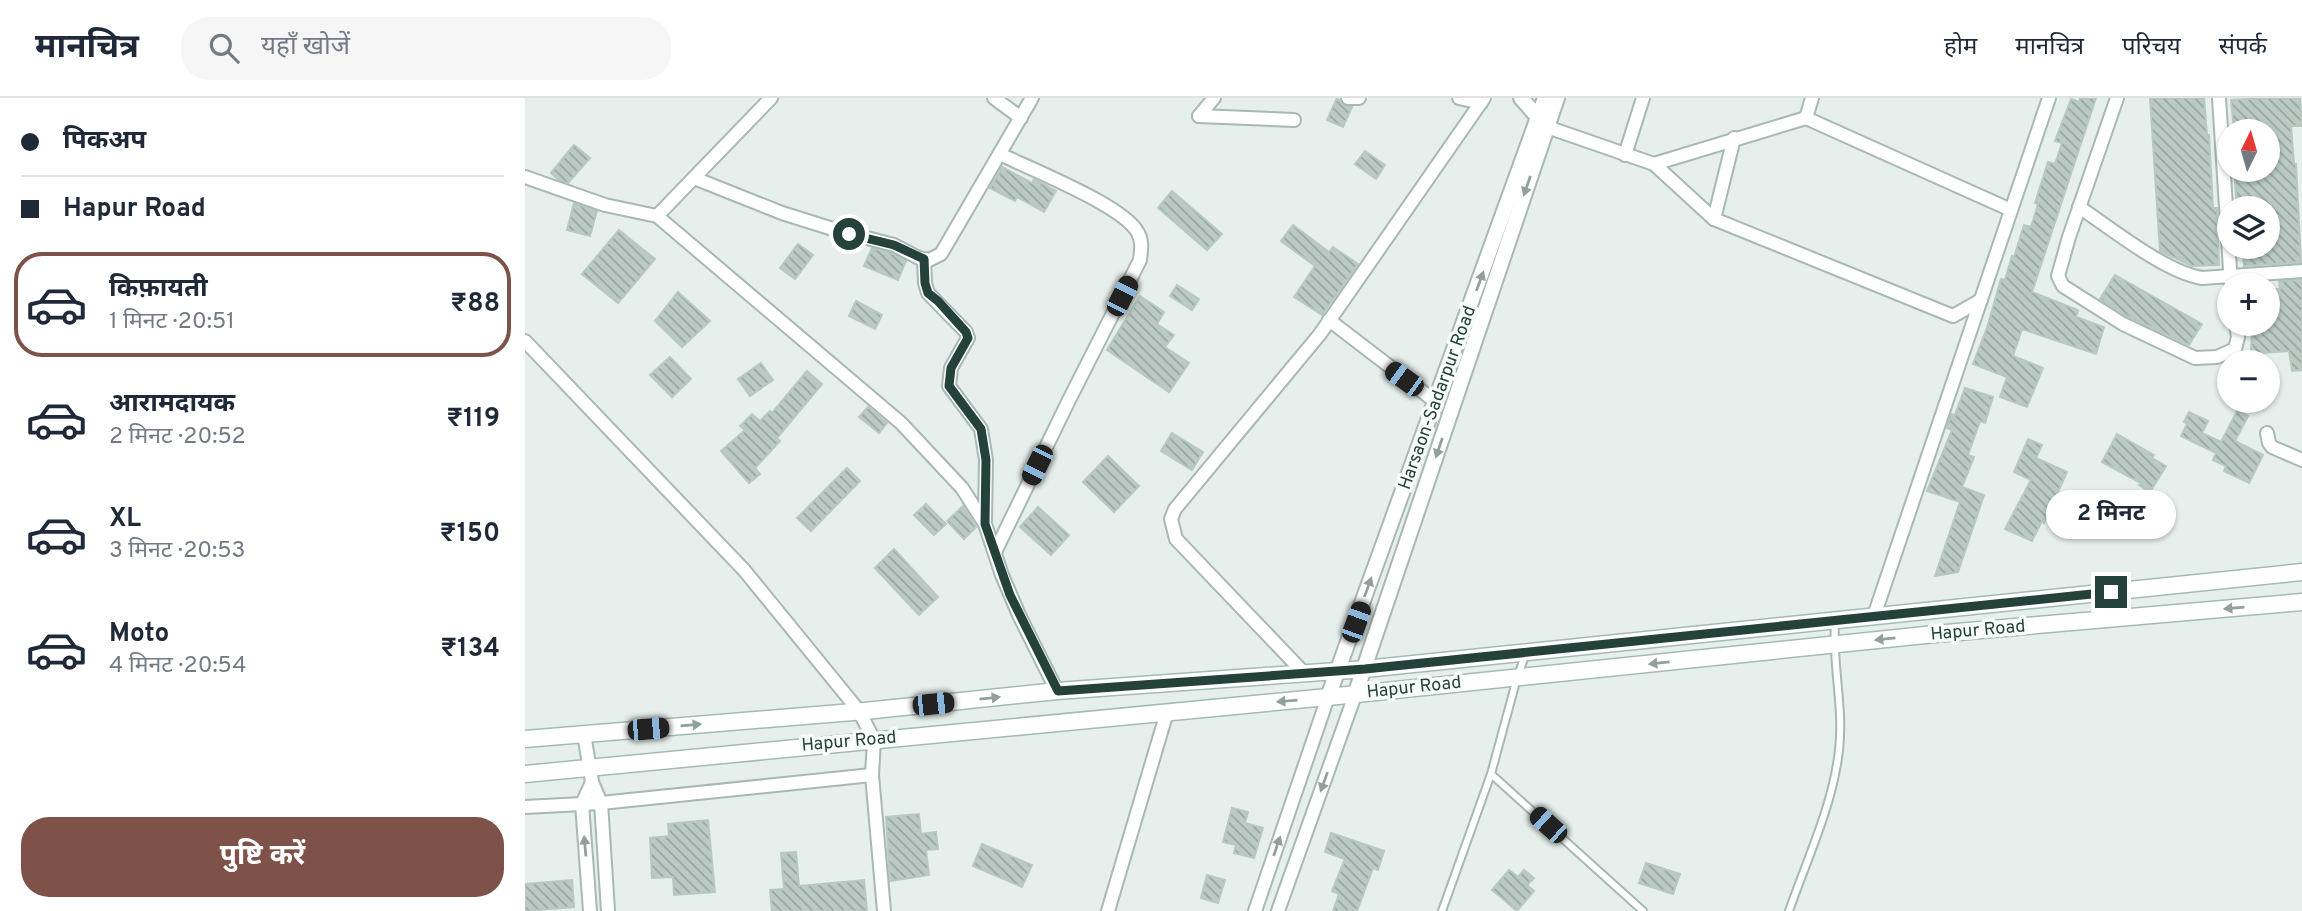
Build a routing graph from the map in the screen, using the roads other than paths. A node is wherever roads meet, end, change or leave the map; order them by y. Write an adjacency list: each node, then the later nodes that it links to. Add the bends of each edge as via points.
1 (771, 98): 26 (street)
2 (994, 98): 17 (street)
3 (1032, 98): 17 (street)
4 (1214, 98): 19 (street, via 1199,116)
5 (1348, 98): 6 (street)
6 (1359, 98)
7 (1459, 98): 16 (street)
8 (1521, 98): 20 (street)
9 (1545, 98): 20 (street, Harsaon-Sadarpur Road)
10 (1557, 98): 20 (street, Harsaon-Sadarpur Road)
11 (1643, 98): 23 (street)
12 (1812, 98): 18 (street)
13 (2049, 98): 28 (street)
14 (2117, 98): 27 (street)
15 (2219, 98): 33 (street)
16 (1482, 100): 37 (street)
17 (1021, 118): 22 (street)
18 (1806, 118): 21 (street); 28 (street)
19 (1294, 120)
20 (1542, 123): 23 (street); 40 (street, Harsaon-Sadarpur Road, one-way to 20); 51 (street, Harsaon-Sadarpur Road, one-way to 51)
21 (1734, 138): 24 (street); 30 (street)
22 (1000, 154): 31 (street, via 941,254); 44 (street, via 1122,217 1134,228 1142,246 1140,260)
23 (1625, 155): 24 (street)
24 (1654, 164): 30 (street)
25 (525, 177): 29 (street, via 605,205)
26 (694, 178): 29 (street); 31 (street, via 782,213 894,245)
27 (2079, 207): 35 (street, via 2172,269); 38 (street, via 2058,276 2063,286 2123,324 2195,358 2217,357 2235,349)
28 (2011, 210): 36 (street)
29 (657, 216): 43 (street, via 901,423 962,488)
30 (1714, 219): 36 (street, via 1953,316)
31 (924, 259): 43 (street, via 928,293 968,338 951,368 949,386 981,429 986,460)
32 (2302, 271): 34 (street)
33 (2231, 273)
34 (2280, 274)
35 (2217, 279)
36 (1981, 300): 47 (street)
37 (1329, 320): 40 (street); 53 (street, via 1171,519 1176,539)
38 (2238, 336)
39 (525, 341): 58 (street, via 744,570)
40 (1436, 402): 52 (street, Harsaon-Sadarpur Road, one-way to 40)
41 (2267, 433): 42 (street, via 2272,447)
42 (2302, 460)
43 (985, 524): 44 (street)
44 (995, 552): 55 (street, via 1019,615)
45 (2300, 570): 47 (main road, Hapur Road)
46 (2302, 602): 49 (main road, Hapur Road, one-way to 49)
47 (1874, 616): 48 (main road, Hapur Road)
48 (1835, 621): 49 (lane); 50 (main road, Hapur Road)
49 (1833, 645): 54 (main road, Hapur Road, one-way to 54); 78 (lane, via 1840,725 1837,760)
50 (1527, 652): 51 (main road, Hapur Road); 54 (lane)
51 (1365, 669): 52 (main road, Hapur Road); 56 (street, Harsaon-Sadarpur Road)
52 (1338, 670): 53 (main road, Hapur Road); 57 (street, Harsaon-Sadarpur Road)
53 (1304, 673): 55 (main road, Hapur Road)
54 (1517, 678): 56 (main road, Hapur Road); 64 (lane)
55 (1058, 691): 58 (main road, Hapur Road, one-way to 55)
56 (1355, 695): 57 (main road, Hapur Road); 75 (street, one-way to 75)
57 (1328, 697): 59 (main road, Hapur Road, one-way to 59); 74 (street, one-way to 57)
58 (859, 712): 60 (main road, Hapur Road, one-way to 58); 62 (street)
59 (1167, 712): 62 (main road, Hapur Road); 73 (street)
60 (584, 734): 61 (main road, Hapur Road); 65 (street)
61 (525, 739)
62 (874, 740): 65 (main road, Hapur Road); 66 (street)
63 (525, 774): 65 (main road, Hapur Road)
64 (1491, 774): 76 (lane); 77 (lane)
65 (590, 775): 67 (street); 68 (street)
66 (872, 775): 67 (street); 72 (street)
67 (601, 803): 68 (street); 71 (street)
68 (582, 804): 69 (street); 70 (street, one-way to 68)
69 (525, 807)
70 (590, 911)
71 (608, 911)
72 (884, 911)
73 (1108, 911)
74 (1255, 911)
75 (1278, 911)
76 (1443, 911)
77 (1643, 911)
78 (1789, 911)

